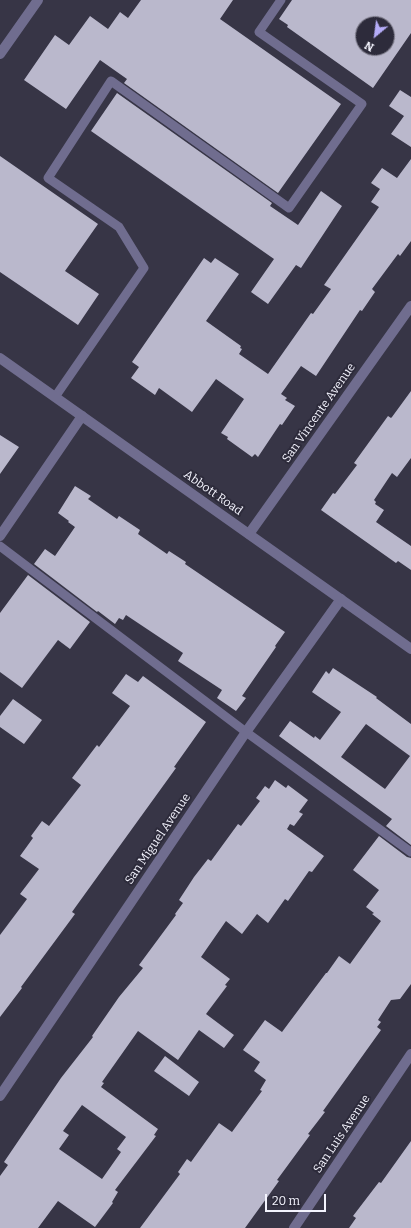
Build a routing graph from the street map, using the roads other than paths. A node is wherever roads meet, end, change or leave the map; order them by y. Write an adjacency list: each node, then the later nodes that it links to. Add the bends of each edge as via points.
1 (38, 0): 3 (street)
2 (281, 0): 6 (lane, via 259,32 362,104 289,208 111,81 48,178 119,227 144,268)
3 (0, 54)
4 (411, 306): 8 (street, San Vincente Avenue)
5 (0, 358): 6 (street, Abbott Road)
6 (56, 397): 7 (street, Abbott Road)
7 (82, 416): 8 (street, Abbott Road); 9 (street)
8 (249, 534): 11 (street, Abbott Road)
9 (0, 536)
10 (0, 546): 13 (lane)
11 (341, 599): 12 (street, Abbott Road); 13 (street, San Miguel Avenue)
12 (411, 649)
13 (246, 732): 14 (lane); 16 (street, San Miguel Avenue)
14 (411, 852)
15 (411, 1054): 17 (street, San Luis Avenue)
16 (0, 1096)
17 (294, 1228)

